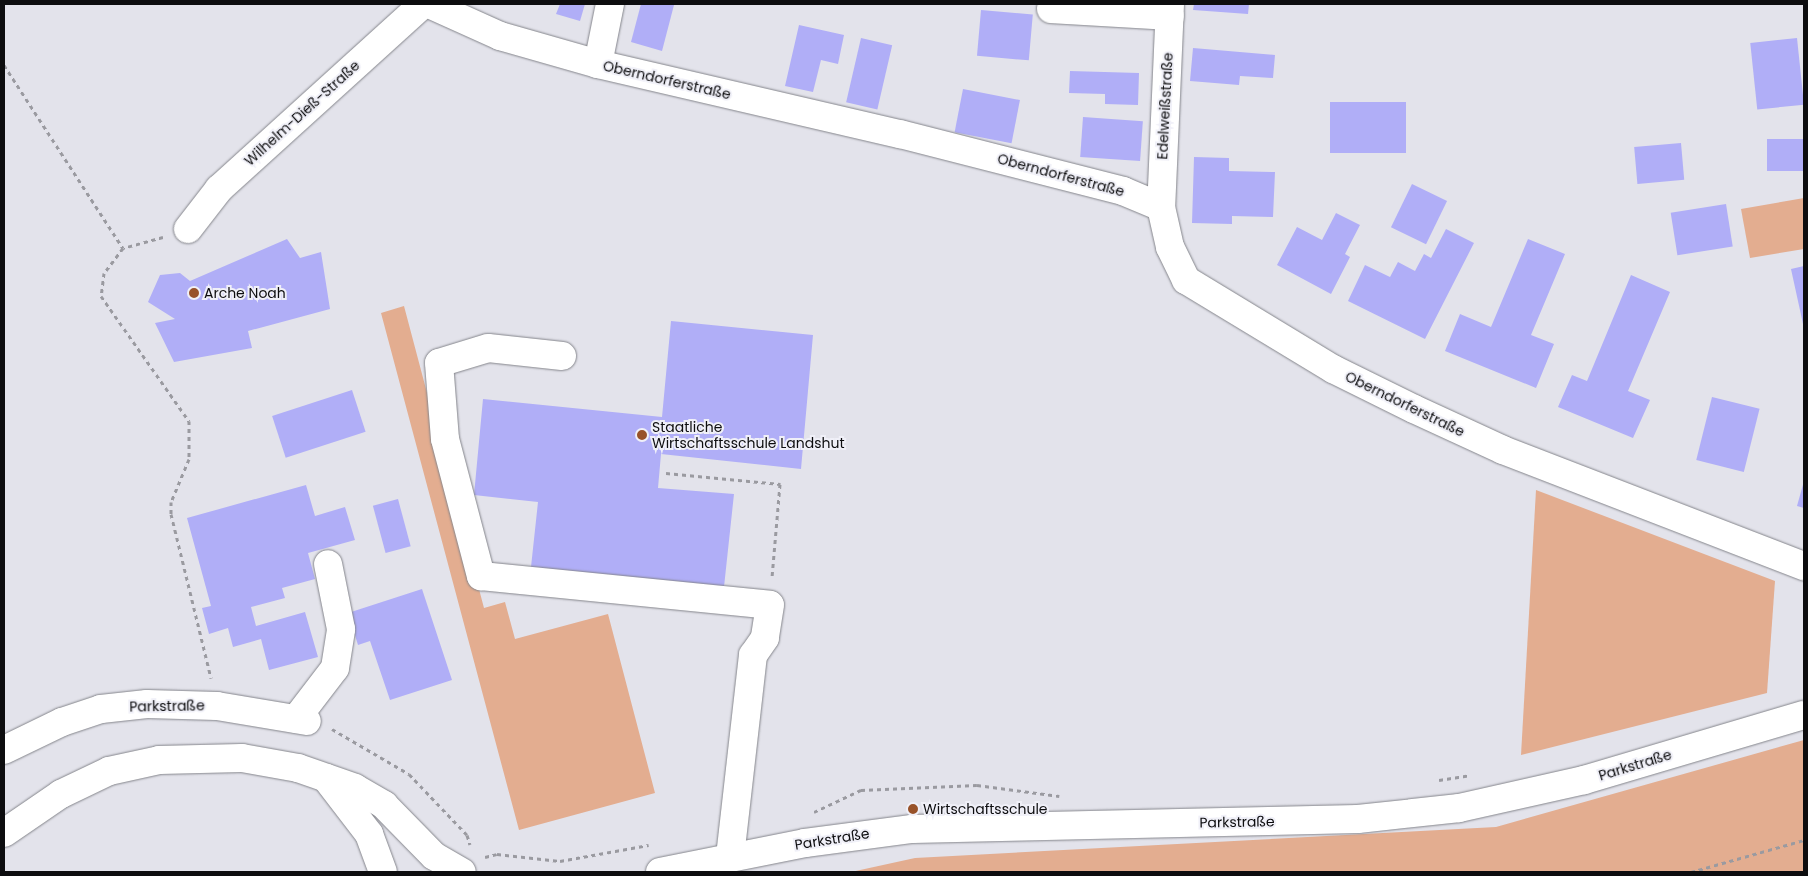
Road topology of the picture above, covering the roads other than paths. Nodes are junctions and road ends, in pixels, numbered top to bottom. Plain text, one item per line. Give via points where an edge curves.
1 (423, 4) edge
2 (429, 4) edge
3 (610, 4) edge
4 (1051, 9) dead end
5 (1170, 10) edge
6 (598, 64) junction
7 (1160, 207) junction
8 (188, 229) road end
9 (562, 356) dead end
10 (328, 564) dead end
11 (1804, 566) edge
12 (1804, 715) edge
13 (4, 750) edge
14 (326, 778) junction
15 (4, 832) edge
16 (418, 842) junction
17 (730, 858) junction
18 (382, 872) edge
19 (427, 872) edge
20 (462, 872) edge
21 (660, 872) edge

1 - 8 street, Wilhelm-Dieß-Straße via 219,189
2 - 6 street, Oberndorferstraße via 500,36
3 - 6 street
4 - 5 street
5 - 7 street, Edelweißstraße
6 - 7 street, Oberndorferstraße via 900,134 1123,191
7 - 11 street, Oberndorferstraße via 1170,247 1186,280 1333,369 1503,450
9 - 17 street via 488,348 439,363 445,439 481,576 770,605 765,638 753,655
10 - 13 street, Parkstraße via 341,628 335,668 302,720 218,706 147,704 101,709 62,722
12 - 17 street, Parkstraße via 1584,780 1459,808 1358,819 912,829 842,837
14 - 15 street via 298,768 242,758 159,760 110,771 61,794
14 - 16 street via 355,788 384,805
14 - 18 street via 369,834
16 - 19 street
16 - 20 street
17 - 21 street, Parkstraße

